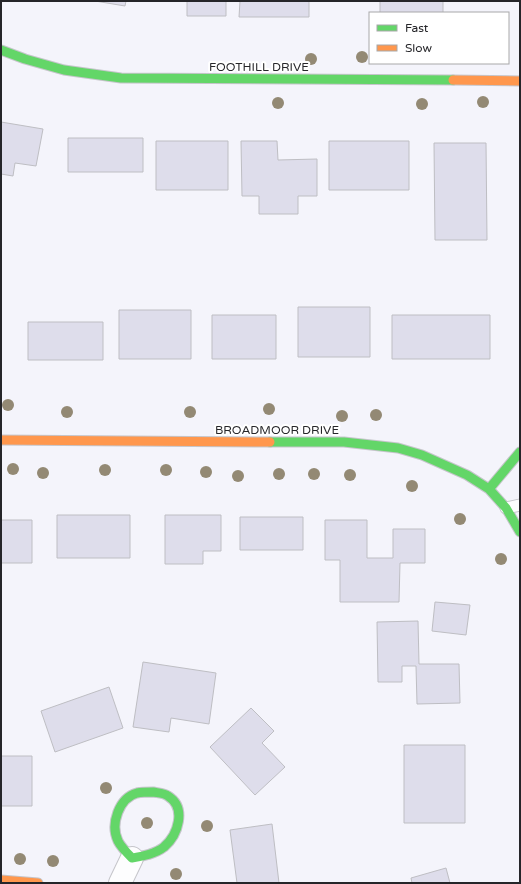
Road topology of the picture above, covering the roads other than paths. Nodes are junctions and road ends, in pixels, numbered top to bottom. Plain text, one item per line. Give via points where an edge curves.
1 (1, 50) edge
2 (520, 81) edge
3 (1, 440) edge
4 (520, 452) edge
5 (489, 489) junction
6 (520, 505) edge
7 (506, 508) junction
8 (520, 532) edge
9 (132, 858) junction
10 (1, 880) edge
11 (38, 883) edge
12 (120, 883) edge

1 - 2 street, FOOTHILL DRIVE via 25,60 64,70 121,78
3 - 5 street, BROADMOOR DRIVE via 344,442 398,448 422,454 467,475
4 - 5 street
5 - 7 street, BROADMOOR DRIVE
6 - 7 lane
7 - 8 street, BROADMOOR DRIVE
9 - 9 street via 117,838 117,813 124,801 136,793 153,792 168,796 179,814 174,837 165,847 149,856
9 - 12 street
10 - 11 street

